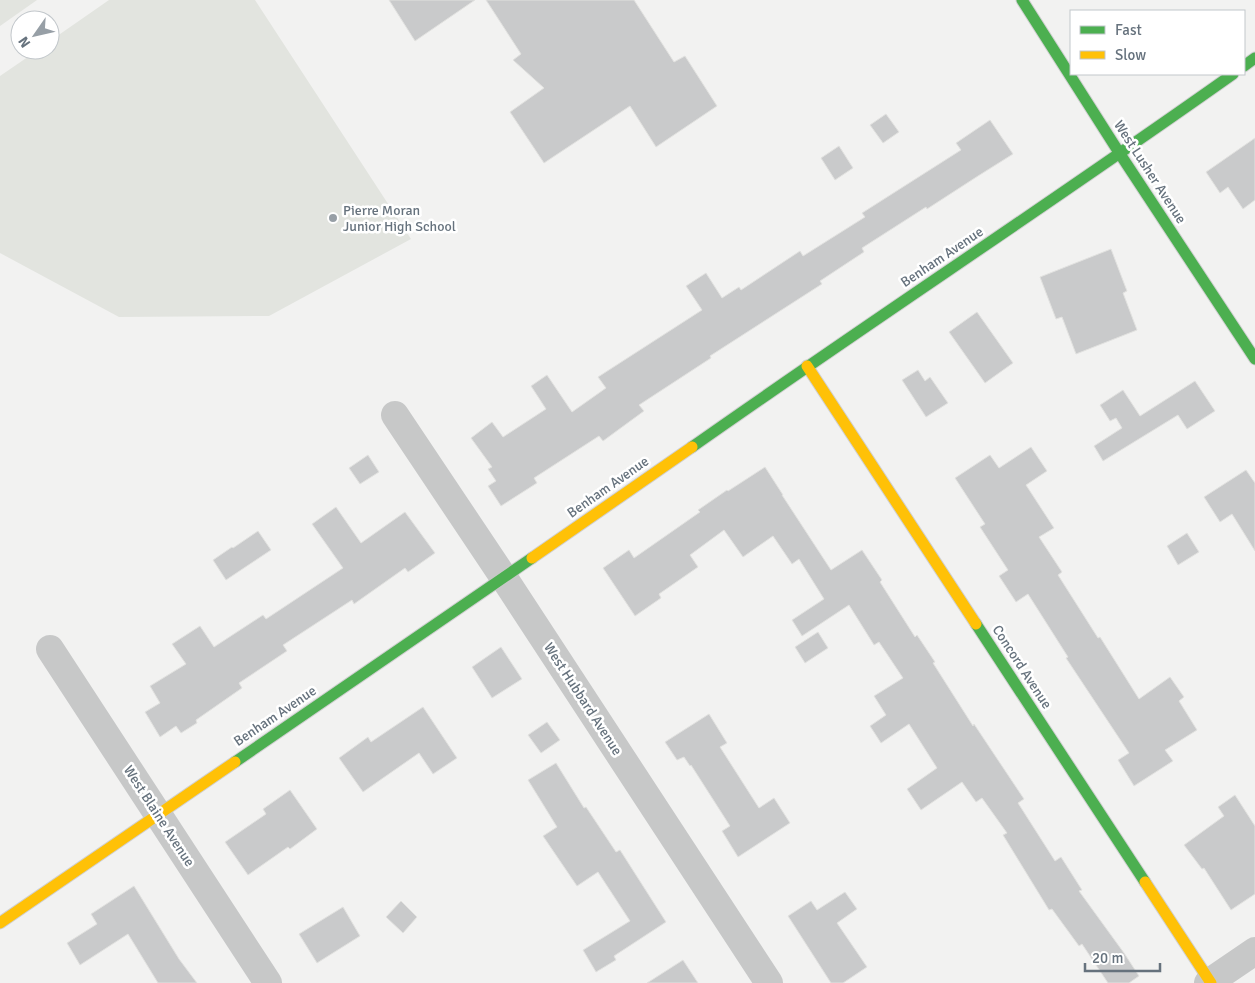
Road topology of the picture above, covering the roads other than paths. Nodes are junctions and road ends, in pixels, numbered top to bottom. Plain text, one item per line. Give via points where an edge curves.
1 (1022, 0) edge
2 (1232, 75) edge
3 (1120, 154) junction
4 (1255, 359) edge
5 (807, 366) junction
6 (395, 415) dead end
7 (504, 578) junction
8 (50, 649) dead end
9 (157, 815) junction
10 (0, 923) edge
11 (1255, 950) edge
12 (268, 983) edge
13 (769, 983) edge
14 (1210, 983) edge

1 - 3 main road, West Lusher Avenue
2 - 3 main road, Benham Avenue
3 - 4 main road, West Lusher Avenue
3 - 5 main road, Benham Avenue
5 - 7 main road, Benham Avenue
5 - 14 main road, Concord Avenue
6 - 7 street, West Hubbard Avenue
7 - 9 main road, Benham Avenue
7 - 13 street, West Hubbard Avenue
8 - 9 street, West Blaine Avenue
9 - 10 main road, Benham Avenue
9 - 12 street, West Blaine Avenue
11 - 14 street

